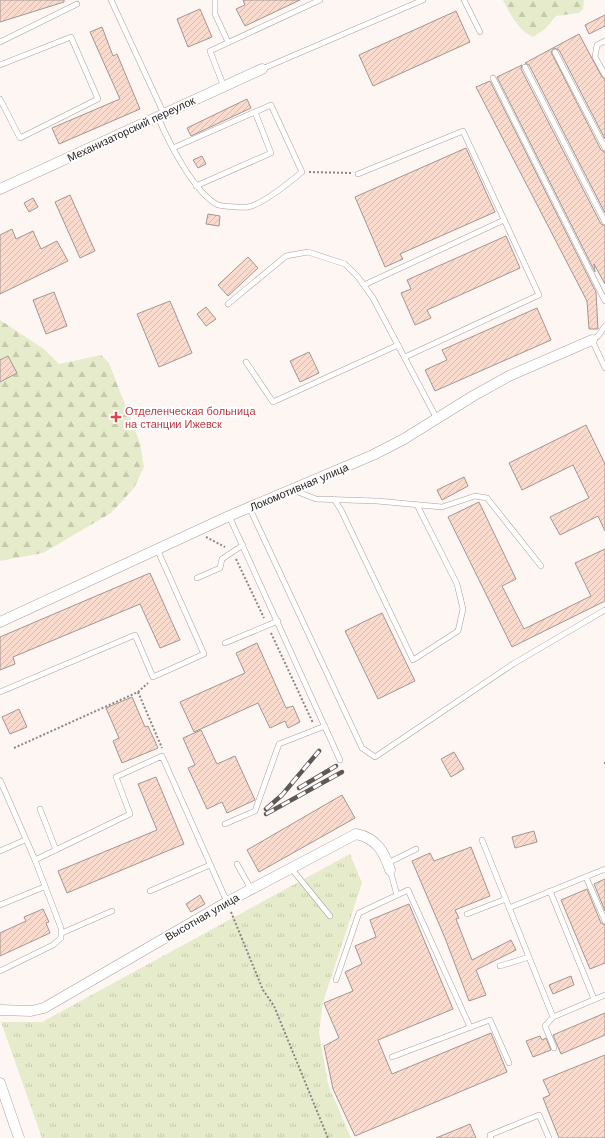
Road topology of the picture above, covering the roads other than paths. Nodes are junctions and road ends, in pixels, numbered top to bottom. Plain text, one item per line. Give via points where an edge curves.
1 (111, 0) edge
2 (215, 0) edge
3 (320, 0) edge
4 (423, 0) edge
5 (464, 0) edge
6 (77, 4) dead end
7 (480, 32) dead end
8 (605, 41) edge
9 (0, 42) edge
10 (228, 42) junction
11 (555, 52) dead end
12 (0, 64) edge
13 (525, 67) dead end
14 (262, 69) joint
15 (605, 75) edge
16 (493, 78) dead end
17 (224, 87) junction
18 (0, 99) edge
19 (255, 112) junction
20 (161, 116) junction
21 (173, 148) junction
22 (605, 148) edge
23 (358, 174) road end
24 (196, 186) junction
25 (0, 190) edge
26 (504, 220) junction
27 (605, 222) edge
28 (364, 285) junction
29 (605, 302) edge
30 (228, 304) dead end
31 (605, 326) edge
32 (592, 340) junction
33 (398, 345) junction
34 (405, 357) junction
35 (246, 362) dead end
36 (605, 368) edge
37 (437, 420) junction
38 (292, 489) junction
39 (334, 499) junction
40 (417, 505) junction
41 (249, 507) junction
42 (229, 516) junction
43 (243, 545) junction
44 (157, 548) junction
45 (541, 566) dead end
46 (197, 578) dead end
47 (605, 610) edge
48 (278, 621) junction
49 (0, 622) edge
50 (226, 643) dead end
51 (0, 692) edge
52 (325, 726) junction
53 (340, 760) dead end
54 (0, 782) edge
55 (40, 810) dead end
56 (225, 824) dead end
57 (25, 840) junction
58 (482, 840) dead end
59 (416, 849) dead end
60 (56, 850) junction
61 (0, 851) edge
62 (35, 860) junction
63 (237, 864) dead end
64 (210, 865) junction
65 (389, 866) junction
66 (291, 868) junction
67 (605, 869) edge
68 (586, 876) junction
69 (44, 887) junction
70 (251, 889) junction
71 (150, 891) dead end
72 (550, 891) junction
73 (397, 895) junction
74 (506, 899) junction
75 (227, 902) junction
76 (0, 904) edge
77 (509, 908) junction
78 (112, 911) dead end
79 (467, 914) dead end
80 (330, 916) dead end
81 (605, 921) edge
82 (62, 933) junction
83 (529, 957) junction
84 (500, 966) dead end
85 (0, 971) edge
86 (336, 980) dead end
87 (605, 995) edge
88 (594, 999) junction
89 (0, 1010) edge
90 (553, 1017) junction
91 (470, 1027) junction
92 (554, 1048) dead end
93 (392, 1057) dead end
94 (509, 1063) dead end
95 (0, 1083) edge
96 (19, 1138) edge
97 (491, 1138) edge
98 (549, 1138) edge

1 - 20 lane
2 - 10 lane via 215,14
3 - 10 lane
4 - 14 lane
5 - 7 lane
6 - 9 lane
8 - 15 lane via 597,45 595,56
10 - 17 lane via 210,51
11 - 22 lane
12 - 18 lane via 71,38 98,99 20,138
13 - 27 lane
14 - 17 street, Механизаторский переулок
16 - 29 lane
17 - 20 street, Механизаторский переулок
19 - 21 lane
19 - 24 lane via 271,153
19 - 24 lane via 271,105 302,172 281,190 249,207 218,205
20 - 21 lane
20 - 25 street, Механизаторский переулок
21 - 24 lane
23 - 26 lane via 463,131
26 - 28 lane
26 - 34 lane via 539,295
28 - 30 lane via 345,264 308,252 286,256
28 - 33 lane
31 - 32 lane
32 - 36 lane
32 - 37 street, Локомотивная улица via 509,376
33 - 34 lane
33 - 35 lane via 273,402
34 - 37 lane
37 - 38 street, Локомотивная улица via 373,455
38 - 39 lane via 316,499
38 - 41 street, Локомотивная улица
39 - 40 lane
39 - 40 lane via 413,660 458,631 463,609 457,584
40 - 45 lane via 442,507 475,496 487,498
41 - 42 street, Локомотивная улица
41 - 47 lane via 362,748 375,757 513,664
42 - 43 lane
42 - 44 street, Локомотивная улица
43 - 46 lane via 222,560 220,568
43 - 48 lane
44 - 49 street, Локомотивная улица
44 - 51 lane via 204,654 153,677 135,635
48 - 50 lane
48 - 52 lane
52 - 53 lane
52 - 56 lane via 279,744 255,812
54 - 57 lane
55 - 60 lane
57 - 61 lane
57 - 62 lane
58 - 74 lane
59 - 65 lane
60 - 62 lane
60 - 64 lane via 130,814 116,777 162,756
62 - 69 lane
63 - 70 lane
64 - 71 lane
64 - 75 lane
65 - 66 street, Высотная улица via 381,848 368,837 356,834
65 - 73 lane
66 - 70 street, Высотная улица
66 - 80 lane
67 - 68 lane
68 - 72 lane
68 - 81 lane
69 - 76 lane
69 - 82 lane
70 - 75 street, Высотная улица
72 - 77 lane
72 - 88 lane
73 - 86 lane via 359,913
73 - 91 lane via 408,890
74 - 77 lane
74 - 79 lane
75 - 89 street, Высотная улица via 44,1008 31,1011
77 - 83 lane
78 - 82 lane
82 - 85 lane via 61,938 53,945
83 - 84 lane
83 - 90 lane
87 - 88 lane
88 - 90 lane
90 - 92 lane via 545,1026
91 - 93 lane
91 - 94 lane via 490,1020
95 - 96 street
97 - 98 lane via 490,1135 540,1115

